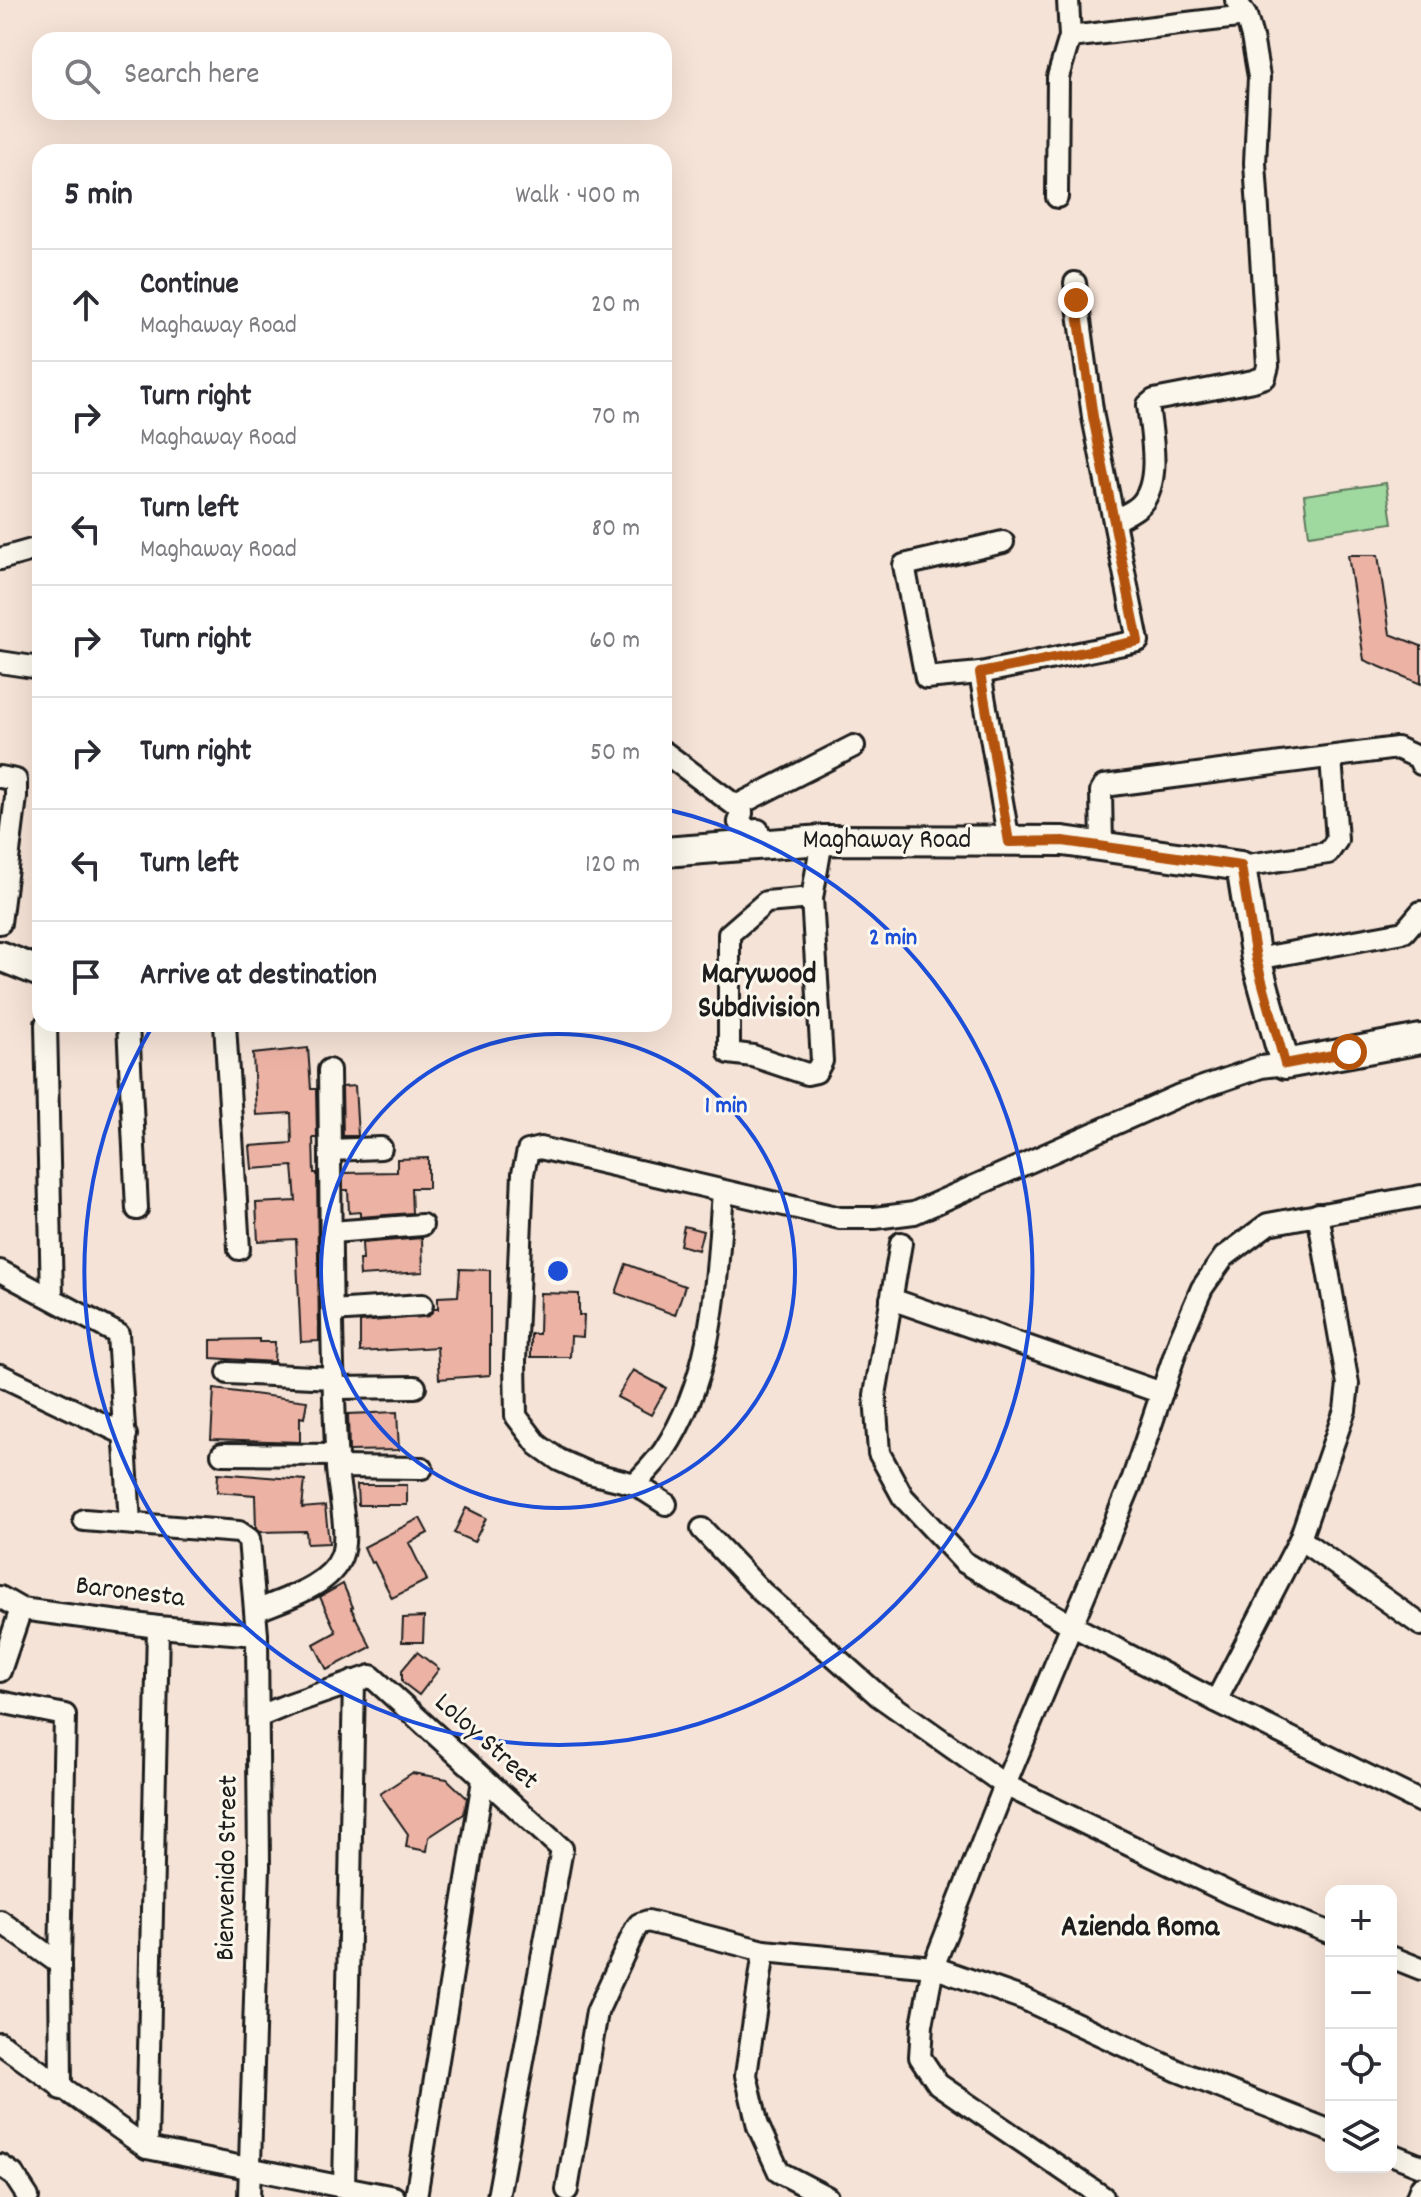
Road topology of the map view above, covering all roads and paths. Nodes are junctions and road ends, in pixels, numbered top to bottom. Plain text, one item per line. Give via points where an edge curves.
1 (1068, 0) edge
2 (1241, 8) edge
3 (1070, 37) junction
4 (1057, 197) dead end
5 (1075, 283) dead end
6 (1114, 521) junction
7 (1003, 542) dead end
8 (32, 550) edge
9 (0, 559) edge
10 (0, 662) edge
11 (32, 667) edge
12 (980, 673) junction
13 (854, 746) dead end
14 (1331, 757) junction
15 (672, 759) edge
16 (1421, 764) edge
17 (0, 777) edge
18 (739, 810) junction
19 (764, 837) junction
20 (822, 840) junction
21 (1009, 842) junction
22 (1102, 847) junction
23 (672, 851) edge
24 (1241, 866) junction
25 (812, 898) junction
26 (1421, 912) edge
27 (0, 923) edge
28 (0, 956) edge
29 (1256, 959) junction
30 (32, 969) edge
31 (46, 1032) edge
32 (128, 1032) edge
33 (225, 1032) edge
34 (1421, 1039) edge
35 (1285, 1064) junction
36 (329, 1070) dead end
37 (381, 1148) dead end
38 (330, 1150) junction
39 (723, 1192) junction
40 (1421, 1196) edge
41 (137, 1209) dead end
42 (1318, 1214) junction
43 (422, 1225) dead end
44 (332, 1232) junction
45 (901, 1243) dead end
46 (239, 1249) dead end
47 (0, 1271) edge
48 (52, 1298) junction
49 (891, 1299) junction
50 (422, 1305) dead end
51 (332, 1311) junction
52 (228, 1373) dead end
53 (0, 1375) edge
54 (334, 1383) junction
55 (415, 1387) dead end
56 (1162, 1393) junction
57 (126, 1435) junction
58 (222, 1454) dead end
59 (337, 1461) junction
60 (422, 1468) dead end
61 (635, 1484) junction
62 (666, 1504) dead end
63 (84, 1520) dead end
64 (130, 1523) junction
65 (702, 1529) dead end
66 (1300, 1539) junction
67 (0, 1597) edge
68 (21, 1609) junction
69 (256, 1611) junction
70 (1421, 1625) edge
71 (1073, 1626) junction
72 (158, 1627) junction
73 (257, 1635) junction
74 (0, 1671) edge
75 (363, 1678) junction
76 (1216, 1701) junction
77 (0, 1702) edge
78 (258, 1717) junction
79 (483, 1780) junction
80 (1005, 1785) junction
81 (1421, 1802) edge
82 (0, 1921) edge
83 (1325, 1931) edge
84 (764, 1951) junction
85 (1397, 1959) edge
86 (60, 1964) junction
87 (933, 1967) junction
88 (1421, 1969) edge
89 (0, 2043) edge
90 (61, 2089) junction
91 (1325, 2129) edge
92 (147, 2148) junction
93 (1397, 2156) edge
94 (0, 2165) edge
95 (1421, 2166) edge
96 (250, 2170) junction
97 (1421, 2187) edge
98 (344, 2188) junction
99 (567, 2190) dead end
100 (28, 2197) edge
101 (249, 2197) edge
102 (394, 2197) edge
103 (416, 2197) edge
104 (498, 2197) edge
105 (827, 2197) edge
106 (1103, 2197) edge
107 (1417, 2197) edge

1 - 3 street
2 - 3 street
2 - 6 street via 1259,77 1255,163 1268,366 1265,377 1253,381 1148,405 1154,466 1149,489 1141,505
3 - 4 street via 1058,77
5 - 6 street
6 - 12 street via 1138,641
7 - 12 street via 904,565 926,678
8 - 9 street
10 - 11 street
12 - 21 street
13 - 18 street
14 - 16 street via 1397,748
14 - 22 street via 1104,786
14 - 24 street via 1337,840 1328,853
15 - 18 street
17 - 27 street via 16,780 16,797
18 - 19 street via 739,822
19 - 20 street, Maghaway Road
19 - 23 street, Maghaway Road
20 - 21 street, Maghaway Road
20 - 25 street
21 - 22 street, Maghaway Road
22 - 24 street, Maghaway Road
24 - 29 street
25 - 25 street via 822,1061 816,1072 807,1074 729,1053 729,934 766,902
26 - 29 street via 1404,932
28 - 30 street
29 - 35 street
31 - 48 street
32 - 41 street
33 - 46 street
34 - 35 street
35 - 39 street via 1180,1095 914,1213 840,1218
36 - 38 street
37 - 38 street
38 - 44 street
39 - 61 street via 712,1320 700,1373 663,1453
39 - 61 street via 540,1148 528,1151 525,1158 516,1416 538,1445 559,1460
40 - 42 street
42 - 56 street via 1268,1224 1224,1257 1202,1288
42 - 66 street via 1348,1384 1345,1410
43 - 44 street
44 - 51 street
45 - 49 street
47 - 48 street
48 - 57 street via 118,1334
49 - 56 street
49 - 71 street via 875,1395 879,1453 903,1497 964,1562
50 - 51 street
51 - 54 street
52 - 54 street
53 - 57 street
54 - 55 street
54 - 59 street
56 - 71 street
57 - 64 street
58 - 59 street
59 - 60 street
59 - 69 street via 342,1556 331,1574
61 - 62 street
63 - 64 street
64 - 69 street, Bienvenido Street via 239,1532 249,1539
65 - 80 street via 762,1592 879,1696
66 - 70 street
66 - 76 street
67 - 68 street, Baronesta
68 - 72 street, Baronesta
68 - 74 street
69 - 73 street, Bienvenido Street
71 - 76 street
71 - 80 street
72 - 73 street, Baronesta
72 - 92 street
73 - 78 street, Bienvenido Street
75 - 78 street
75 - 79 street, Loloy Street
75 - 98 street
76 - 81 street
77 - 86 street via 65,1715
78 - 96 street, Bienvenido Street
79 - 103 street
79 - 104 street, Loloy Street via 562,1849
80 - 83 street via 1231,1894
80 - 87 street
82 - 86 street
84 - 87 street
84 - 99 street via 669,1925 639,1924 597,2012
84 - 105 street via 746,2075 758,2126 779,2172
85 - 88 street
86 - 90 street
87 - 91 street via 1024,1999 1178,2071
87 - 106 street via 920,2057 938,2084
89 - 90 street
90 - 92 street
92 - 96 street
93 - 95 street
94 - 100 street
96 - 98 street
96 - 101 street, Bienvenido Street
97 - 107 street
98 - 102 street

